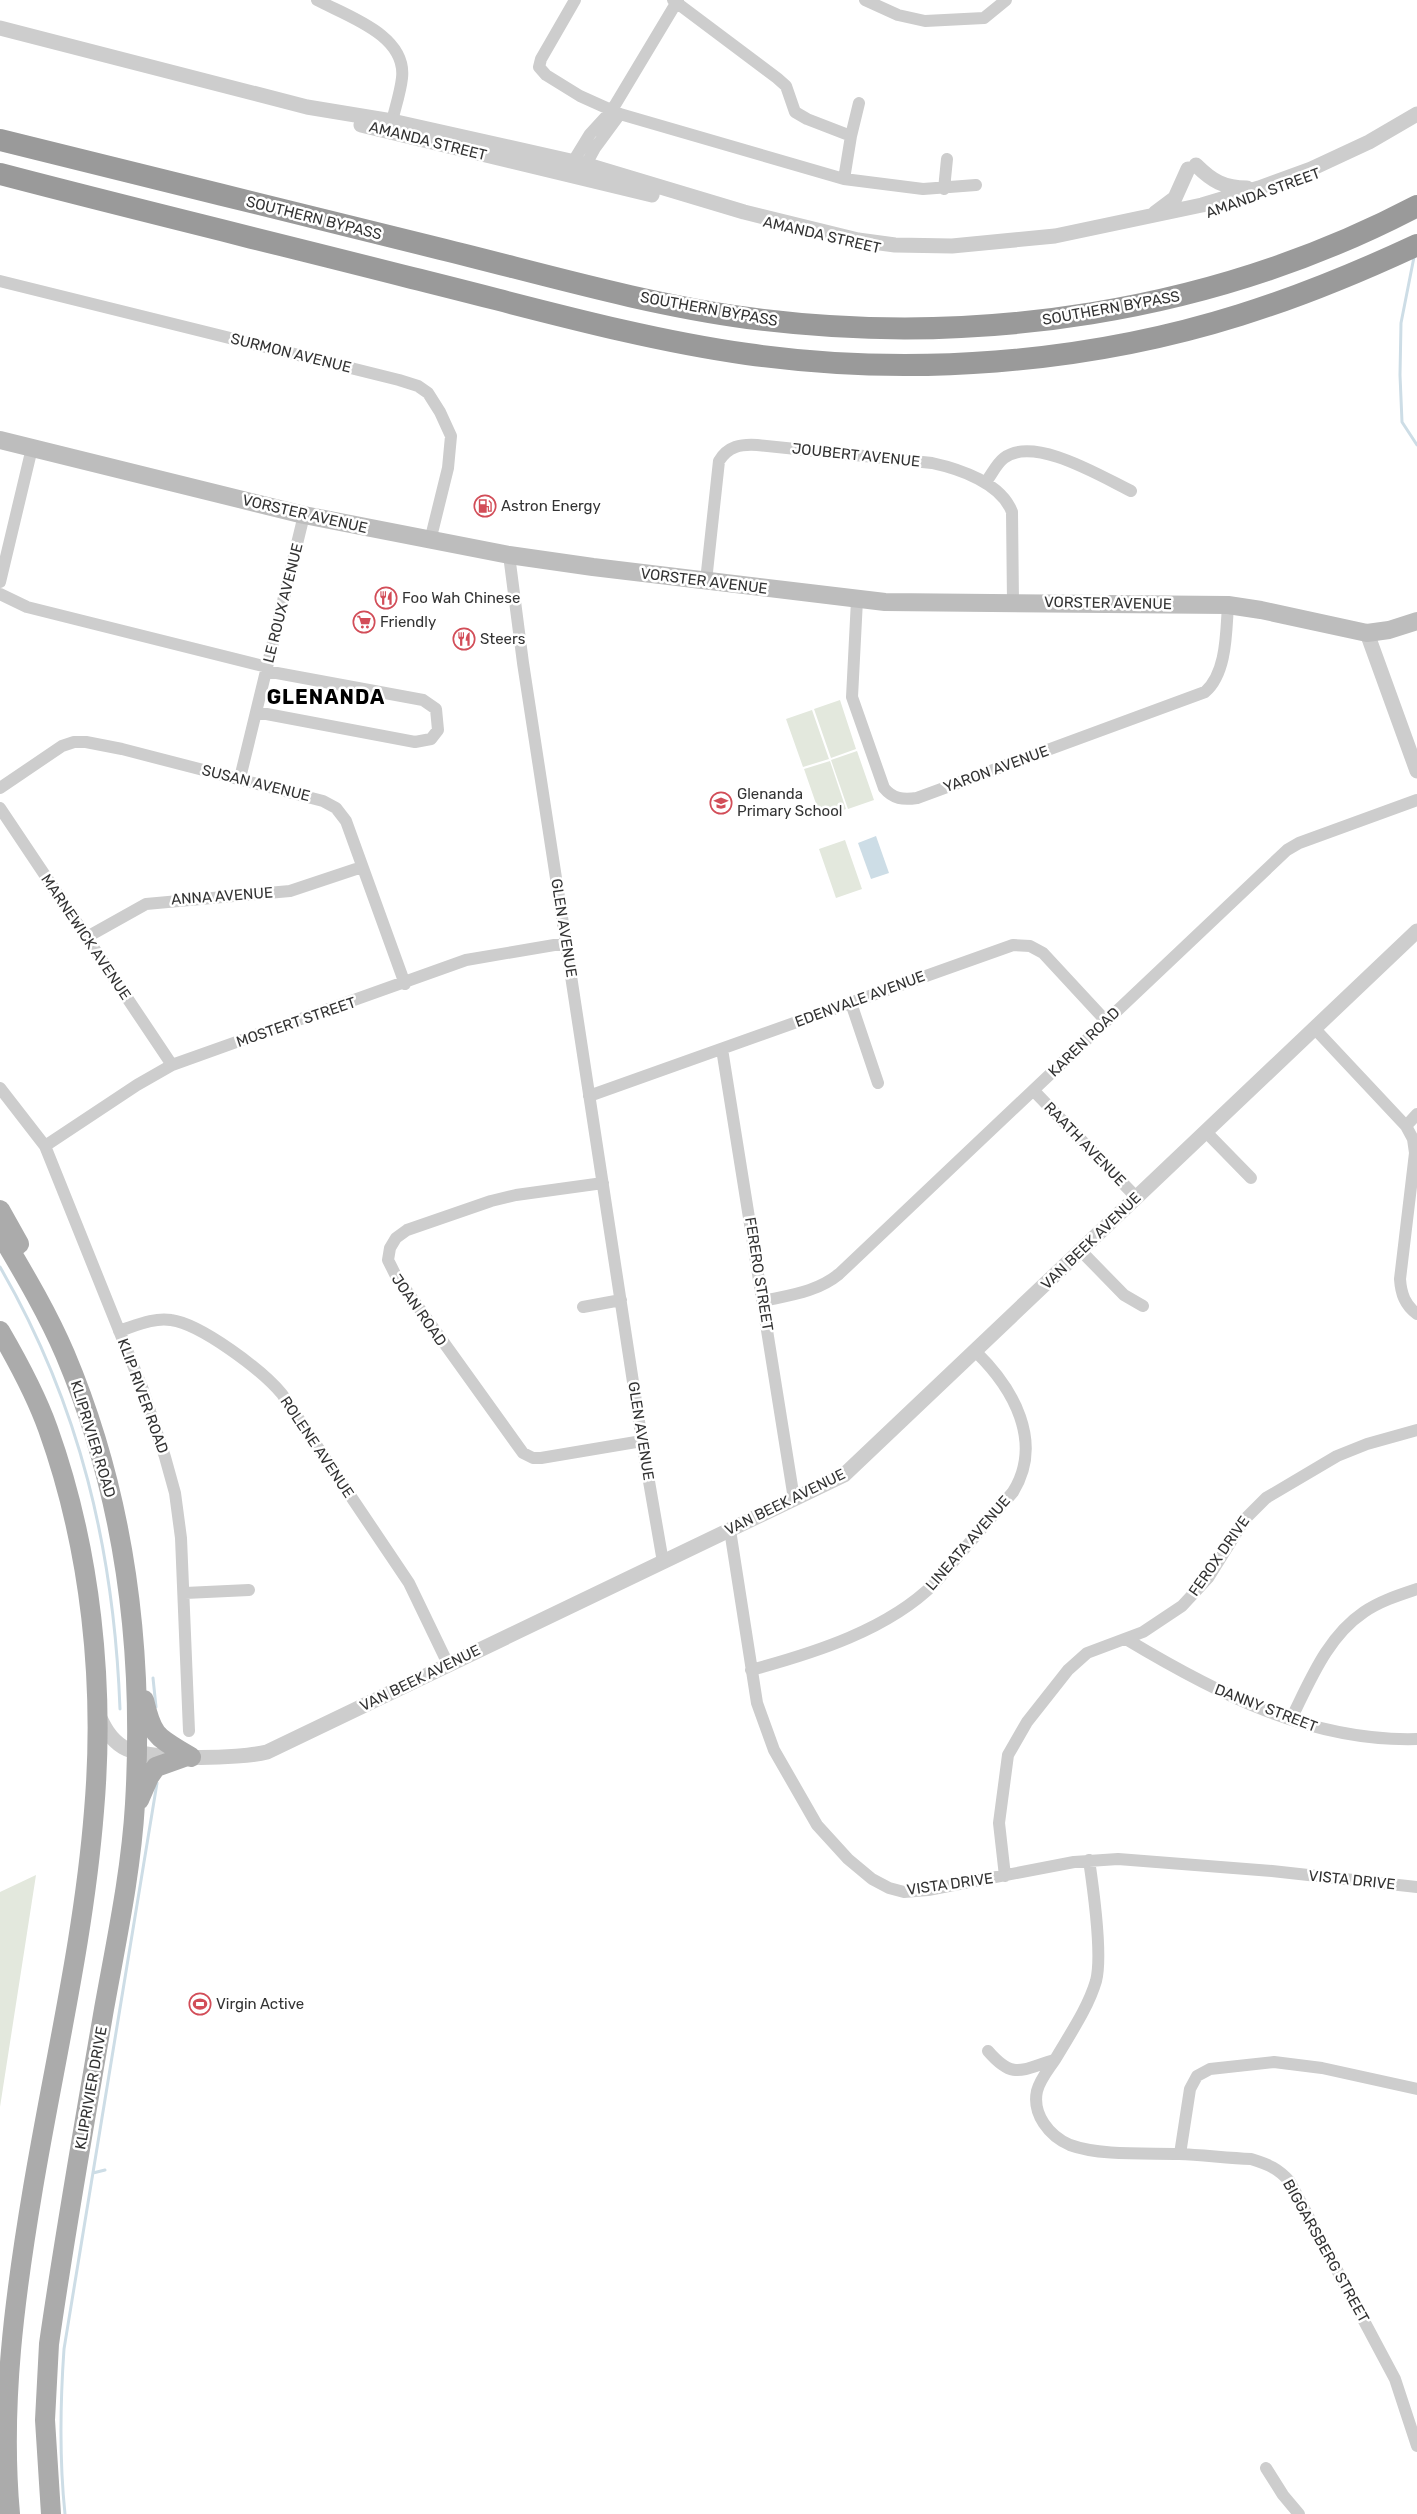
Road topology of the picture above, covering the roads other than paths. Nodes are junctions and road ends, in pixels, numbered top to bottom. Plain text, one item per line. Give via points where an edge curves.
1 (317, 0) edge
2 (575, 0) edge
3 (865, 0) edge
4 (1006, 0) edge
5 (676, 1) edge
6 (0, 28) edge
7 (859, 103) dead end
8 (616, 112) junction
9 (1417, 114) edge
10 (1417, 122) edge
11 (391, 127) junction
12 (851, 136) junction
13 (0, 140) edge
14 (947, 159) dead end
15 (576, 169) junction
16 (0, 174) edge
17 (844, 179) junction
18 (0, 180) edge
19 (976, 185) dead end
20 (1259, 188) junction
21 (56, 189) junction
22 (944, 189) junction
23 (1417, 206) edge
24 (743, 214) junction
25 (1145, 218) junction
26 (1417, 245) edge
27 (0, 281) edge
28 (0, 440) edge
29 (32, 448) junction
30 (985, 483) junction
31 (1131, 491) dead end
32 (304, 516) junction
33 (430, 541) junction
34 (509, 555) junction
35 (706, 581) junction
36 (0, 582) edge
37 (0, 594) edge
38 (857, 600) junction
39 (1013, 602) junction
40 (1228, 605) junction
41 (1417, 621) edge
42 (1367, 634) junction
43 (266, 669) junction
44 (256, 712) junction
45 (1417, 771) edge
46 (240, 778) junction
47 (0, 788) edge
48 (1417, 800) edge
49 (0, 808) edge
50 (362, 867) junction
51 (1417, 931) edge
52 (86, 937) junction
53 (566, 943) junction
54 (405, 984) junction
55 (851, 1003) junction
56 (1106, 1020) junction
57 (1315, 1029) junction
58 (722, 1049) junction
59 (172, 1065) junction
60 (878, 1083) dead end
61 (0, 1088) edge
62 (1034, 1090) junction
63 (589, 1096) junction
64 (1417, 1114) edge
65 (1406, 1126) junction
66 (1206, 1132) junction
67 (45, 1146) junction
68 (1251, 1178) dead end
69 (603, 1183) junction
70 (1137, 1198) junction
71 (0, 1210) edge
72 (0, 1232) edge
73 (1081, 1251) junction
74 (35, 1293) junction
75 (621, 1300) junction
76 (763, 1301) junction
77 (1143, 1306) dead end
78 (583, 1307) dead end
79 (1417, 1314) edge
80 (118, 1330) junction
81 (0, 1331) edge
82 (976, 1352) junction
83 (1417, 1430) edge
84 (642, 1441) junction
85 (794, 1499) junction
86 (730, 1530) junction
87 (663, 1562) junction
88 (1417, 1589) edge
89 (249, 1590) dead end
90 (185, 1593) junction
91 (1126, 1639) junction
92 (135, 1662) junction
93 (448, 1664) junction
94 (752, 1670) junction
95 (98, 1712) junction
96 (1291, 1719) junction
97 (189, 1731) dead end
98 (1417, 1739) edge
99 (137, 1752) junction
100 (188, 1757) junction
101 (135, 1806) junction
102 (1089, 1860) junction
103 (1005, 1876) junction
104 (1417, 1887) edge
105 (988, 2051) dead end
106 (1054, 2060) junction
107 (1417, 2089) edge
108 (1180, 2154) junction
109 (1417, 2446) edge
110 (1266, 2468) dead end
111 (10, 2514) edge
112 (51, 2514) edge
113 (1299, 2514) edge

1 - 11 street via 374,30 396,51 402,79
2 - 8 street via 539,67 580,96
3 - 4 street via 898,15 924,21 984,18
5 - 8 street
5 - 12 street via 783,83 795,112 807,120
6 - 11 street, AMANDA STREET
7 - 12 street
8 - 15 street via 590,134
8 - 17 street
9 - 20 street, AMANDA STREET via 1369,142 1311,169
10 - 24 street, AMANDA STREET via 1338,166 1223,210 1065,239 956,251 895,251 844,243
11 - 15 street, AMANDA STREET
12 - 17 street
13 - 23 highway, SOUTHERN BYPASS via 624,294 746,318 846,327 1009,325 1154,302 1272,268 1341,242
14 - 22 street
15 - 24 street, AMANDA STREET
16 - 21 highway
17 - 22 street
18 - 21 highway
19 - 22 street
20 - 25 street, AMANDA STREET
20 - 25 street via 1224,186 1192,167 1175,198
21 - 26 highway via 647,335 748,354 867,363 995,360 1109,347 1196,328 1291,298
24 - 25 street, AMANDA STREET via 858,240 923,247 1055,236
27 - 33 street, SURMON AVENUE via 399,380 423,389 440,412 452,439
28 - 29 main road, VORSTER AVENUE
29 - 32 main road, VORSTER AVENUE
29 - 36 street
30 - 31 street via 1003,459 1032,451 1050,454
30 - 35 street, JOUBERT AVENUE via 932,463 757,445 735,446 722,456 718,466
30 - 39 street, JOUBERT AVENUE via 1002,494 1012,512
32 - 33 main road, VORSTER AVENUE
32 - 43 street, LE ROUX AVENUE
33 - 34 main road, VORSTER AVENUE
34 - 35 main road, VORSTER AVENUE
34 - 53 street, GLEN AVENUE
35 - 38 main road, VORSTER AVENUE
37 - 43 street via 27,607
38 - 39 main road, VORSTER AVENUE
38 - 40 street, YARON AVENUE via 852,697 884,788 894,797 908,799 1205,692 1215,681 1220,666
39 - 40 main road, VORSTER AVENUE
40 - 42 main road, VORSTER AVENUE
41 - 42 main road, VORSTER AVENUE
42 - 45 street
43 - 44 street, LE ROUX AVENUE
43 - 44 street via 423,700 436,709 438,730 431,739 415,742
44 - 46 street, LE ROUX AVENUE
46 - 47 street, SUSAN AVENUE via 80,742 62,746
46 - 50 street, SUSAN AVENUE via 305,794 330,804 346,821
48 - 56 street, KAREN ROAD via 1287,850
49 - 52 street, MARNEWICK AVENUE
50 - 52 street, ANNA AVENUE via 290,891 146,904
50 - 54 street, SUSAN AVENUE
51 - 57 street, VAN BEEK AVENUE
52 - 59 street, MARNEWICK AVENUE
53 - 54 street, MOSTERT STREET via 475,958
53 - 63 street, GLEN AVENUE
54 - 59 street, MOSTERT STREET
55 - 56 street, EDENVALE AVENUE via 1003,948 1021,945 1043,953
55 - 58 street, EDENVALE AVENUE
55 - 60 street
56 - 62 street, KAREN ROAD
57 - 65 street
57 - 66 street, VAN BEEK AVENUE
58 - 63 street, EDENVALE AVENUE
58 - 76 street, FERERO STREET
59 - 67 street, MOSTERT STREET
61 - 67 street, KLIP RIVER ROAD
62 - 70 street, RAATH AVENUE
62 - 76 street, KAREN ROAD via 830,1282 811,1290
63 - 69 street, GLEN AVENUE
64 - 65 street
65 - 79 street via 1413,1139 1415,1153 1400,1279 1406,1303
66 - 68 street
66 - 70 street, VAN BEEK AVENUE
67 - 80 street, KLIP RIVER ROAD
69 - 75 street, GLEN AVENUE
69 - 84 street, JOAN ROAD via 502,1198 419,1226 396,1238 388,1260 436,1335 523,1453 541,1458
70 - 73 street, VAN BEEK AVENUE
71 - 74 main road via 28,1265
72 - 74 main road, KLIPRIVIER ROAD
73 - 77 street via 1124,1295
73 - 82 street, VAN BEEK AVENUE
74 - 92 main road, KLIPRIVIER ROAD via 66,1356 101,1459 119,1527
75 - 78 street
75 - 84 street, GLEN AVENUE
76 - 85 street, FERERO STREET
80 - 90 street, KLIP RIVER ROAD via 156,1426 175,1494
80 - 93 street, ROLENE AVENUE via 157,1320 184,1323 266,1376 282,1394 409,1584
81 - 95 main road via 47,1426 65,1480 88,1595
82 - 85 street, VAN BEEK AVENUE via 853,1468
82 - 94 street, LINEATA AVENUE via 1007,1386 1021,1421 1026,1459 1022,1477 1013,1492 935,1583 912,1603 832,1645
83 - 91 street, FEROX DRIVE via 1336,1456 1266,1498 1245,1519 1194,1595 1163,1620
84 - 87 street, GLEN AVENUE
85 - 86 street, VAN BEEK AVENUE
86 - 87 street, VAN BEEK AVENUE
86 - 94 street, VISTA DRIVE
87 - 93 street, VAN BEEK AVENUE
88 - 96 street via 1364,1612 1346,1627 1320,1661
89 - 90 street
90 - 97 street, KLIP RIVER ROAD
91 - 96 street, DANNY STREET via 1222,1693
91 - 103 street, FEROX DRIVE via 1093,1650 1078,1659 1042,1702 1011,1747 999,1823
92 - 99 main road, KLIPRIVIER DRIVE
92 - 100 main road via 152,1729 161,1740
93 - 100 street, VAN BEEK AVENUE via 267,1752 236,1758
94 - 103 street, VISTA DRIVE via 760,1717 774,1750 817,1825 862,1872 883,1886 904,1892 959,1886
95 - 99 street, VAN BEEK AVENUE via 115,1742
95 - 111 main road via 95,1805 88,1869 11,2335 7,2386
96 - 98 street, DANNY STREET via 1343,1734
99 - 100 street, VAN BEEK AVENUE
99 - 101 main road, KLIPRIVIER DRIVE
100 - 101 main road via 156,1767
101 - 112 main road, KLIPRIVIER DRIVE via 130,1857 49,2344 45,2420
102 - 103 street, VISTA DRIVE
102 - 104 street, VISTA DRIVE via 1183,1863
102 - 106 street via 1098,1961 1096,1980 1080,2018
105 - 106 street via 1007,2070 1014,2071
106 - 108 street, BIGGARSBERG STREET via 1037,2091 1037,2107 1050,2132 1070,2145 1125,2153
107 - 108 street via 1322,2068 1274,2062 1210,2069 1196,2076 1190,2089
108 - 109 street, BIGGARSBERG STREET via 1252,2159 1282,2173 1290,2182 1395,2379
110 - 113 street via 1283,2496

